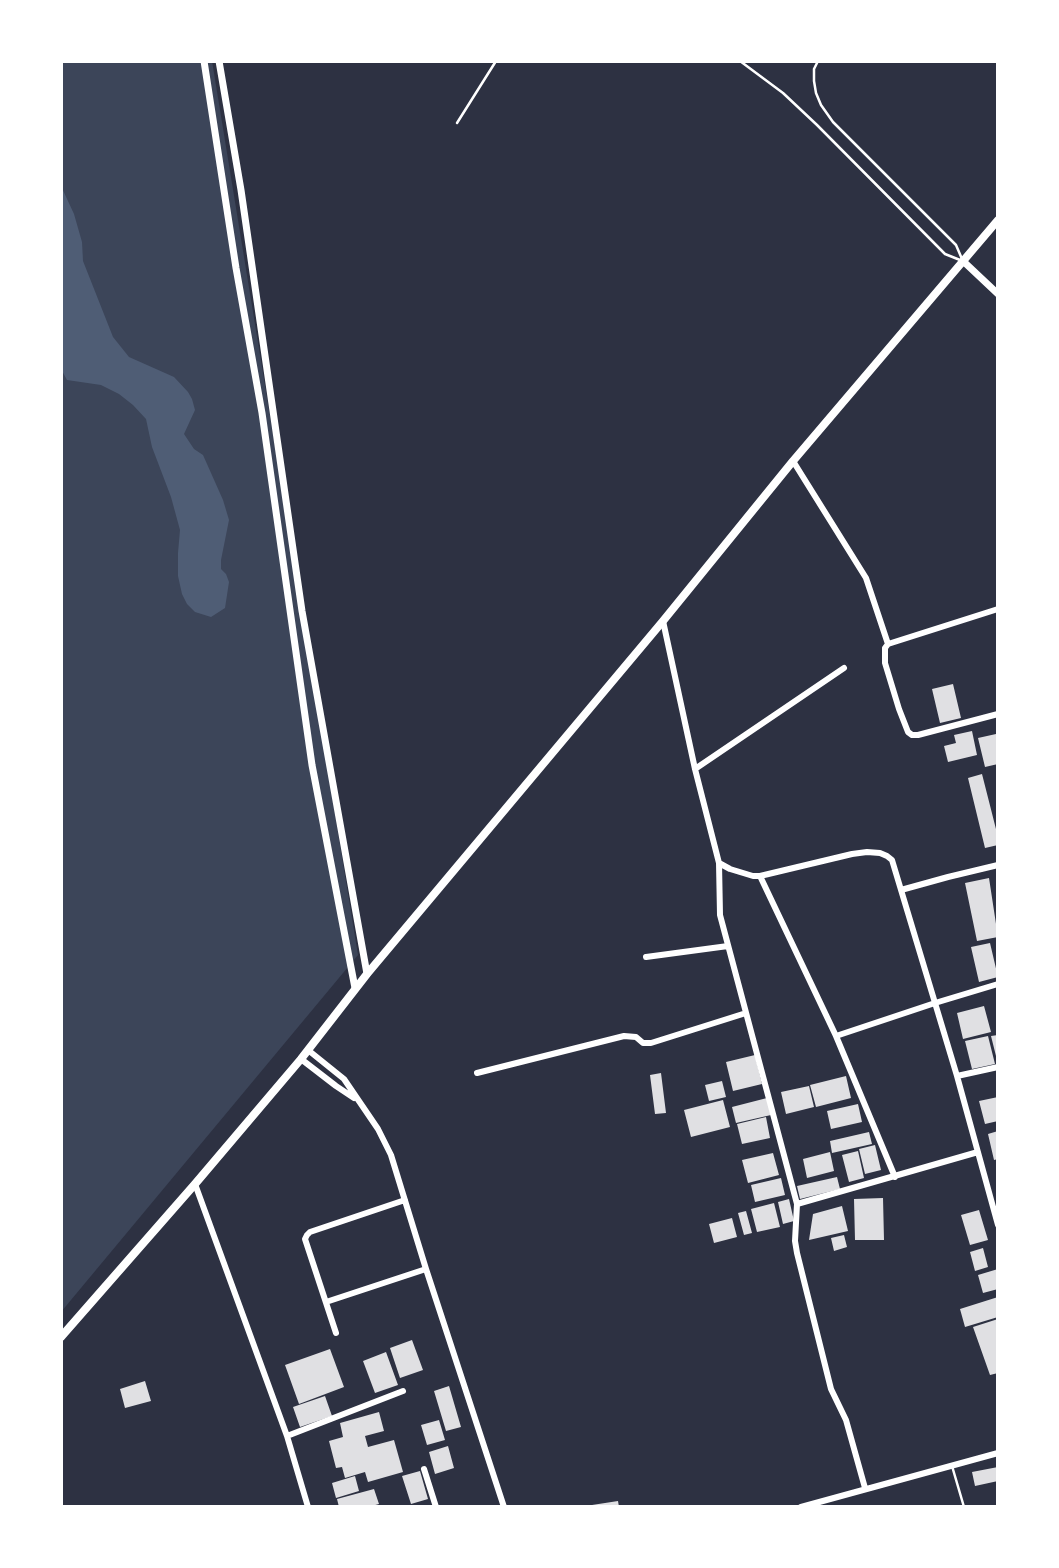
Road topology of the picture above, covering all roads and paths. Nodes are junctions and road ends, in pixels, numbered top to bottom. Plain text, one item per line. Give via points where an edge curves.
1 (204, 61) edge
2 (219, 61) edge
3 (495, 61) edge
4 (740, 61) edge
5 (818, 61) edge
6 (457, 123) dead end
7 (998, 220) edge
8 (963, 261) junction
9 (998, 294) edge
10 (793, 461) junction
11 (998, 609) edge
12 (663, 621) junction
13 (888, 643) junction
14 (844, 668) dead end
15 (998, 714) edge
16 (695, 769) junction
17 (719, 863) junction
18 (998, 865) edge
19 (760, 876) junction
20 (901, 890) junction
21 (728, 946) junction
22 (646, 957) dead end
23 (367, 974) junction
24 (998, 984) edge
25 (355, 988) junction
26 (934, 1003) junction
27 (746, 1013) junction
28 (836, 1036) junction
29 (308, 1050) junction
30 (301, 1059) junction
31 (998, 1067) edge
32 (477, 1073) dead end
33 (957, 1076) junction
34 (356, 1099) junction
35 (978, 1152) junction
36 (895, 1177) junction
37 (195, 1184) junction
38 (994, 1199) edge
39 (405, 1200) junction
40 (797, 1204) junction
41 (998, 1225) edge
42 (426, 1269) junction
43 (326, 1302) junction
44 (336, 1333) dead end
45 (61, 1337) edge
46 (403, 1391) dead end
47 (287, 1436) junction
48 (998, 1453) edge
49 (952, 1465) junction
50 (424, 1469) dead end
51 (865, 1488) junction
52 (308, 1507) edge
53 (436, 1507) edge
54 (504, 1507) edge
55 (801, 1507) edge
56 (964, 1507) edge

1 - 25 street via 262,414 312,765
2 - 23 street via 303,611
3 - 6 lane
4 - 8 lane via 817,125 945,254
5 - 8 lane via 816,93 833,122 956,245
7 - 8 main road
8 - 9 street
8 - 10 main road
10 - 12 main road
10 - 13 street via 866,578
11 - 13 street
12 - 16 street
12 - 23 main road
13 - 15 street via 884,663 912,735
14 - 16 street
16 - 17 street
17 - 19 street via 740,874
17 - 21 street via 720,915
18 - 20 street
19 - 20 street via 852,854 880,853 892,860
19 - 28 street
20 - 26 street
21 - 22 street
21 - 27 street
23 - 25 main road
24 - 26 street
25 - 29 main road
26 - 28 street
26 - 33 street
27 - 32 street via 651,1042 624,1036
27 - 40 street
28 - 36 street
29 - 30 main road
29 - 34 street via 344,1080
30 - 34 street
30 - 37 main road
31 - 33 street
33 - 35 street
34 - 39 street via 391,1155
35 - 36 street
35 - 38 street
36 - 40 street
37 - 45 main road
37 - 47 street
38 - 41 street
39 - 42 street
39 - 43 street via 307,1235
40 - 51 street via 797,1253 831,1389 846,1420
42 - 43 street
42 - 54 street
43 - 44 street
46 - 47 street
47 - 52 street
48 - 49 street
49 - 51 street
49 - 56 lane
50 - 53 street
51 - 55 street

